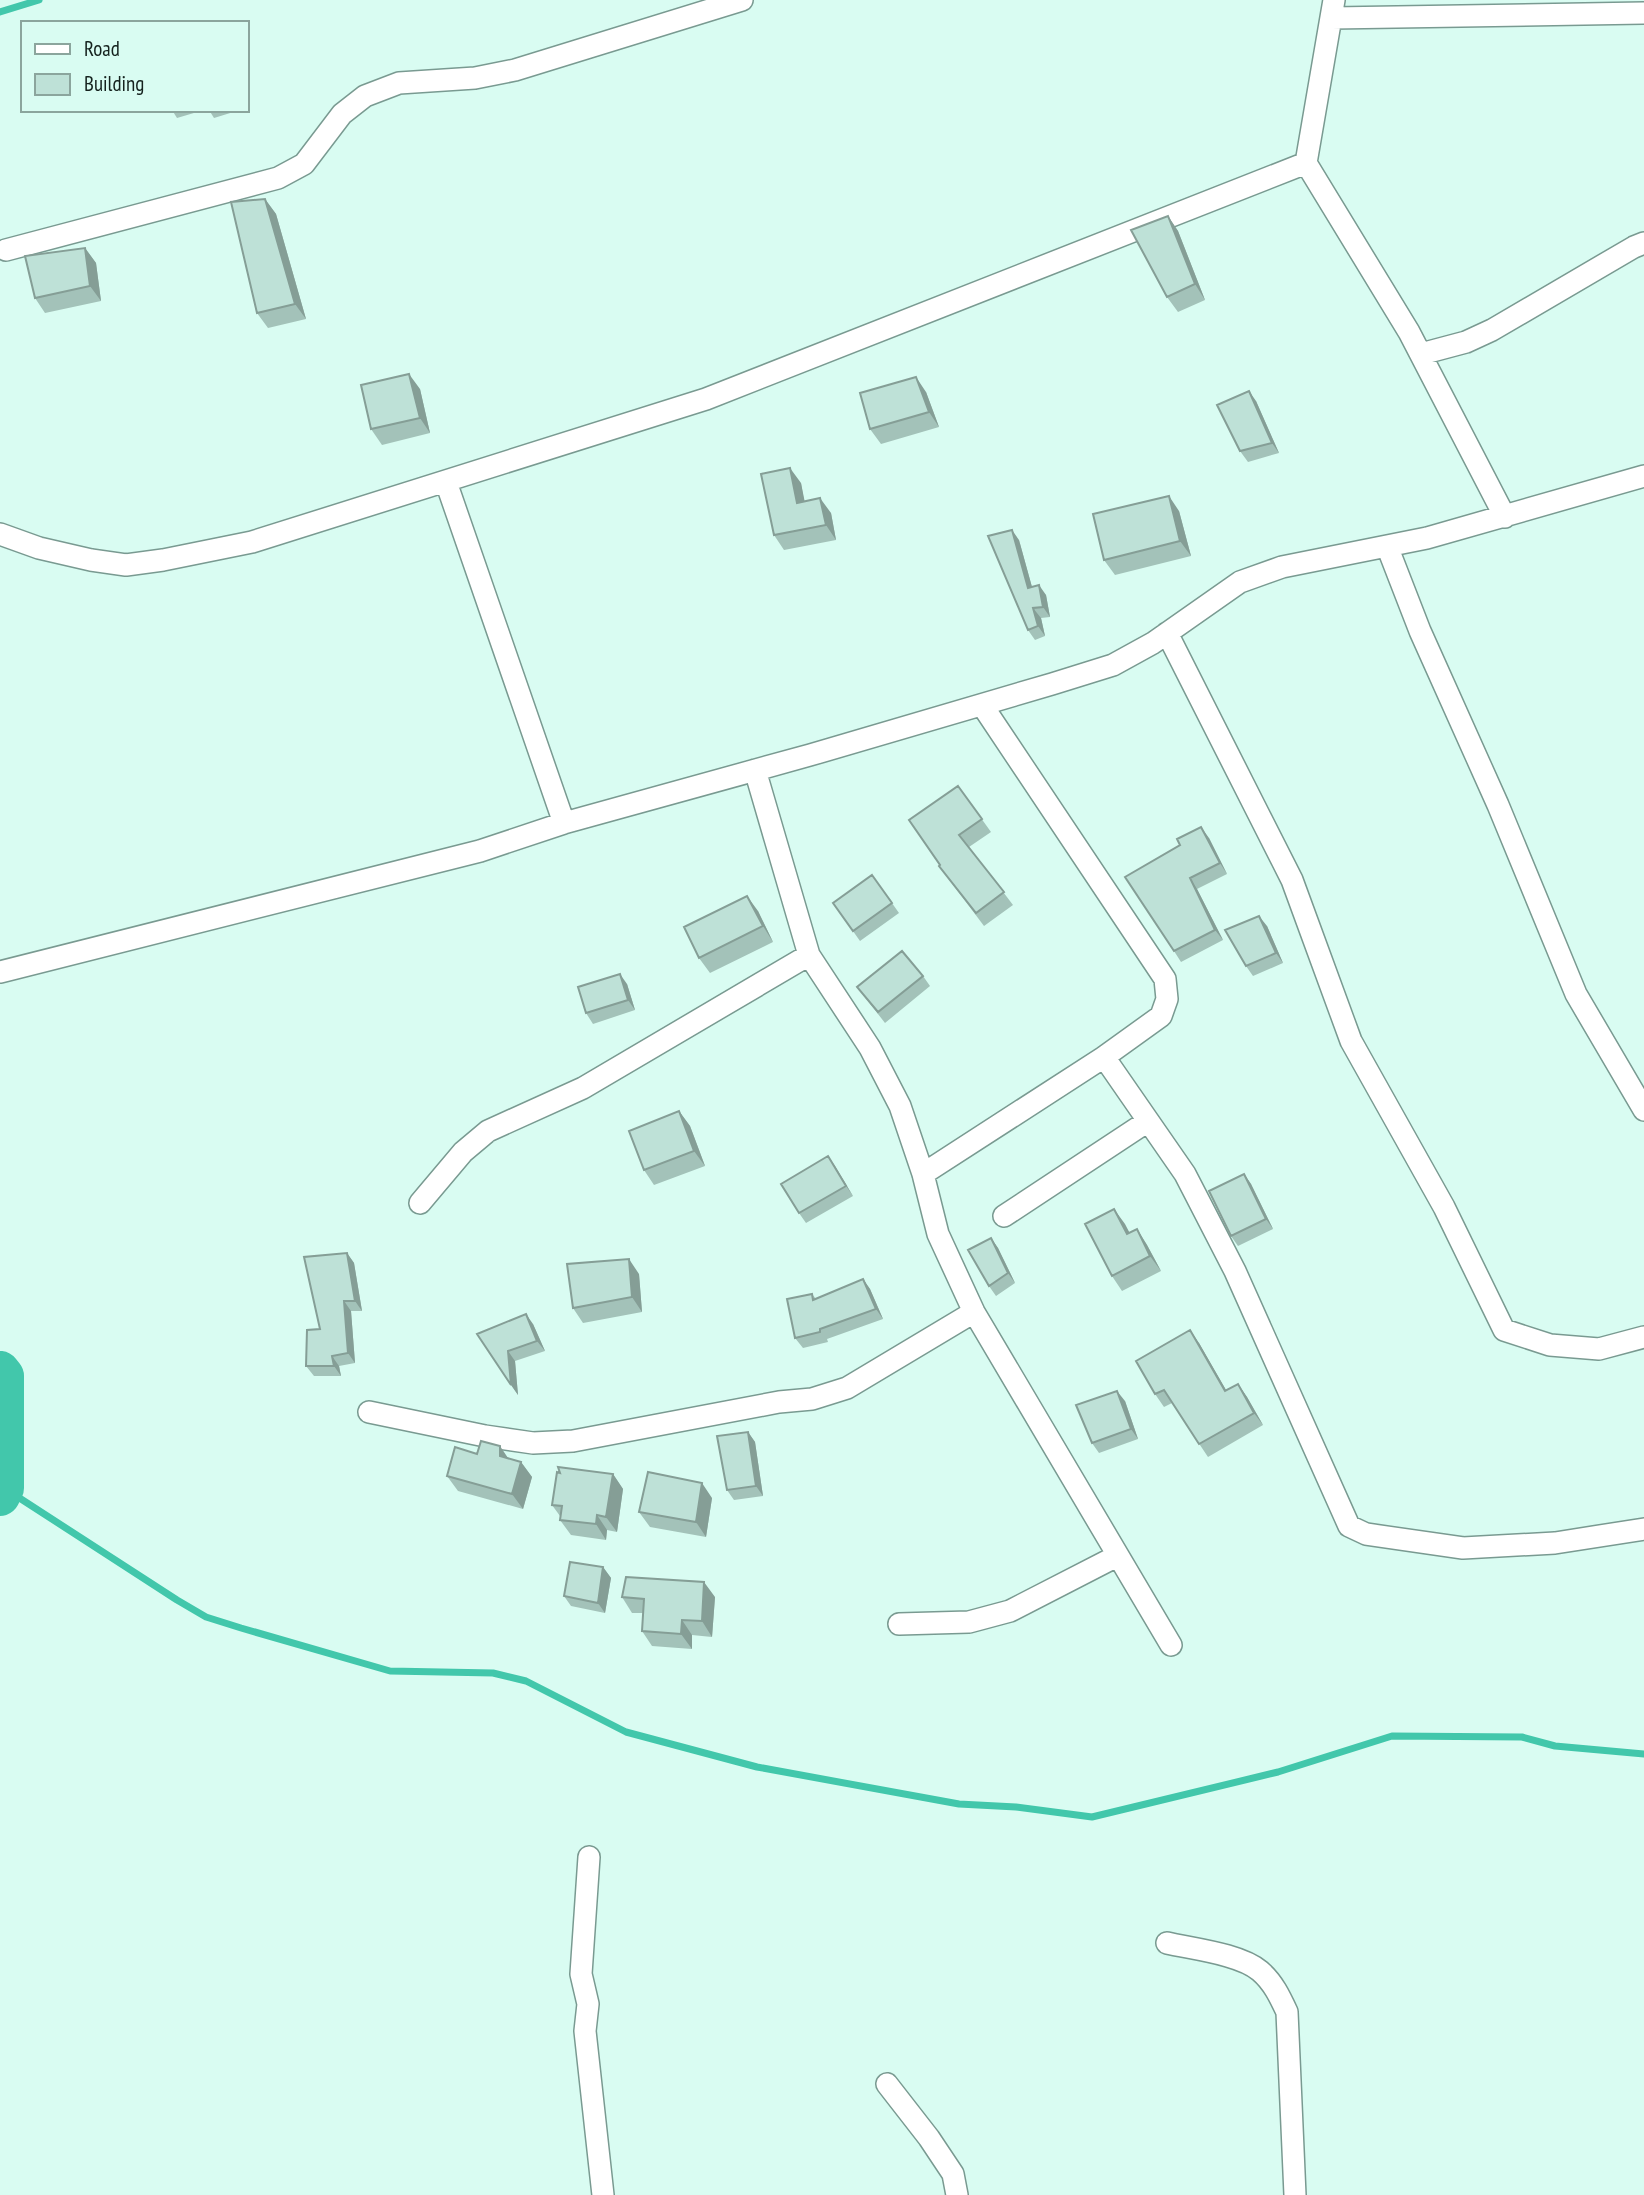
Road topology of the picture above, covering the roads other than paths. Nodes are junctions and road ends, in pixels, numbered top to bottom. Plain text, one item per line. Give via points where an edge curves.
1 (742, 0) edge
2 (1333, 9) edge
3 (1644, 13) edge
4 (1306, 163) junction
5 (1644, 243) edge
6 (6, 250) dead end
7 (1420, 354) junction
8 (1644, 476) edge
9 (446, 482) junction
10 (1505, 517) junction
11 (0, 534) edge
12 (1387, 545) junction
13 (1167, 633) junction
14 (982, 705) junction
15 (755, 770) junction
16 (564, 823) junction
17 (809, 955) junction
18 (0, 972) edge
19 (1104, 1058) junction
20 (1644, 1110) edge
21 (1148, 1121) junction
22 (923, 1174) junction
23 (420, 1203) dead end
24 (1004, 1216) dead end
25 (975, 1312) junction
26 (1644, 1337) edge
27 (369, 1412) dead end
28 (1644, 1529) edge
29 (1118, 1556) junction
30 (899, 1624) dead end
31 (1171, 1645) dead end
32 (589, 1857) dead end
33 (1167, 1943) dead end
34 (887, 2084) dead end
35 (603, 2195) edge
36 (957, 2195) edge
37 (1296, 2195) edge

1 - 6 street via 515,70 399,83 365,96 342,114 304,164 278,178
2 - 3 street
2 - 4 street
4 - 7 street
4 - 9 street via 706,399
5 - 7 street via 1492,330
7 - 10 street
8 - 10 street
9 - 11 street via 253,542 163,561 126,565 91,560
9 - 16 street
10 - 12 street
12 - 13 street via 1282,567 1240,582
12 - 20 street via 1576,994
13 - 14 street via 1113,666
13 - 26 street via 1292,880 1350,1041 1444,1207 1504,1330 1550,1345 1599,1349
14 - 15 street
14 - 19 street via 1165,979 1167,999 1161,1016
15 - 16 street
15 - 17 street
16 - 18 street via 480,851
17 - 22 street via 870,1048 900,1106
17 - 23 street via 583,1088 488,1131 463,1152
19 - 21 street
19 - 22 street
21 - 24 street
21 - 28 street via 1185,1174 1236,1271 1349,1526 1366,1534 1463,1548 1555,1543
22 - 25 street via 938,1234
25 - 27 street via 847,1388 811,1399 573,1441 533,1443
25 - 29 street
29 - 30 street via 1010,1611 969,1622
29 - 31 street
32 - 35 street via 581,1974 588,2004 584,2031
33 - 37 street via 1239,1959 1259,1970 1276,1989 1287,2012
34 - 36 street via 953,2174

